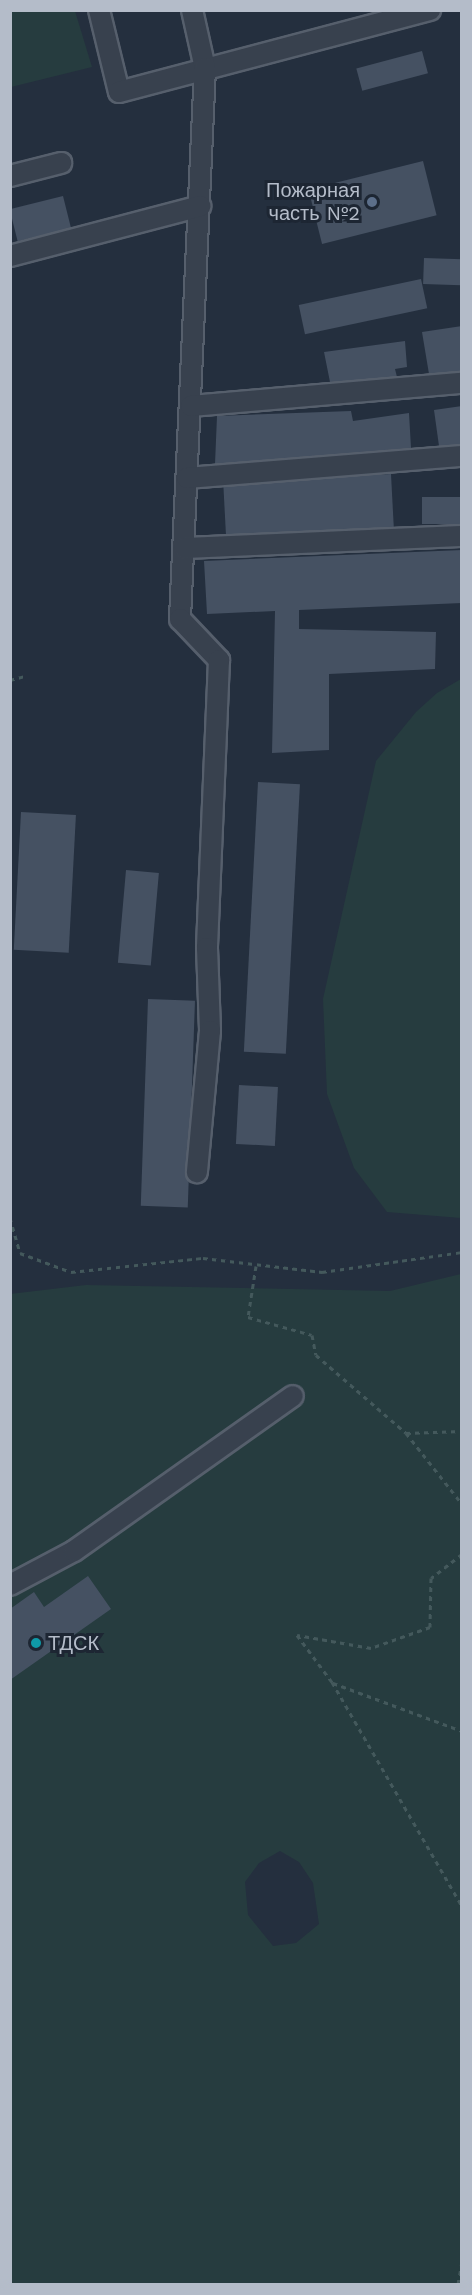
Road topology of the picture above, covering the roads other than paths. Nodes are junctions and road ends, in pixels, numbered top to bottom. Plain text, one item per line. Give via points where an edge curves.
1 (99, 10) edge
2 (192, 10) edge
3 (430, 10) edge
4 (205, 68) junction
5 (61, 163) dead end
6 (10, 176) edge
7 (201, 206) junction
8 (10, 256) edge
9 (462, 383) edge
10 (191, 406) junction
11 (462, 456) edge
12 (187, 478) junction
13 (462, 536) edge
14 (184, 548) junction
15 (197, 1172) dead end
16 (293, 1396) dead end
17 (10, 1585) edge

1 - 4 street via 119,92
2 - 4 street
3 - 4 street
4 - 7 street
5 - 6 street
7 - 8 street
7 - 10 street
9 - 10 street
10 - 12 street
11 - 12 street
12 - 14 street
13 - 14 street
14 - 15 street via 180,619 219,660 207,948 210,1031
16 - 17 street via 74,1551

